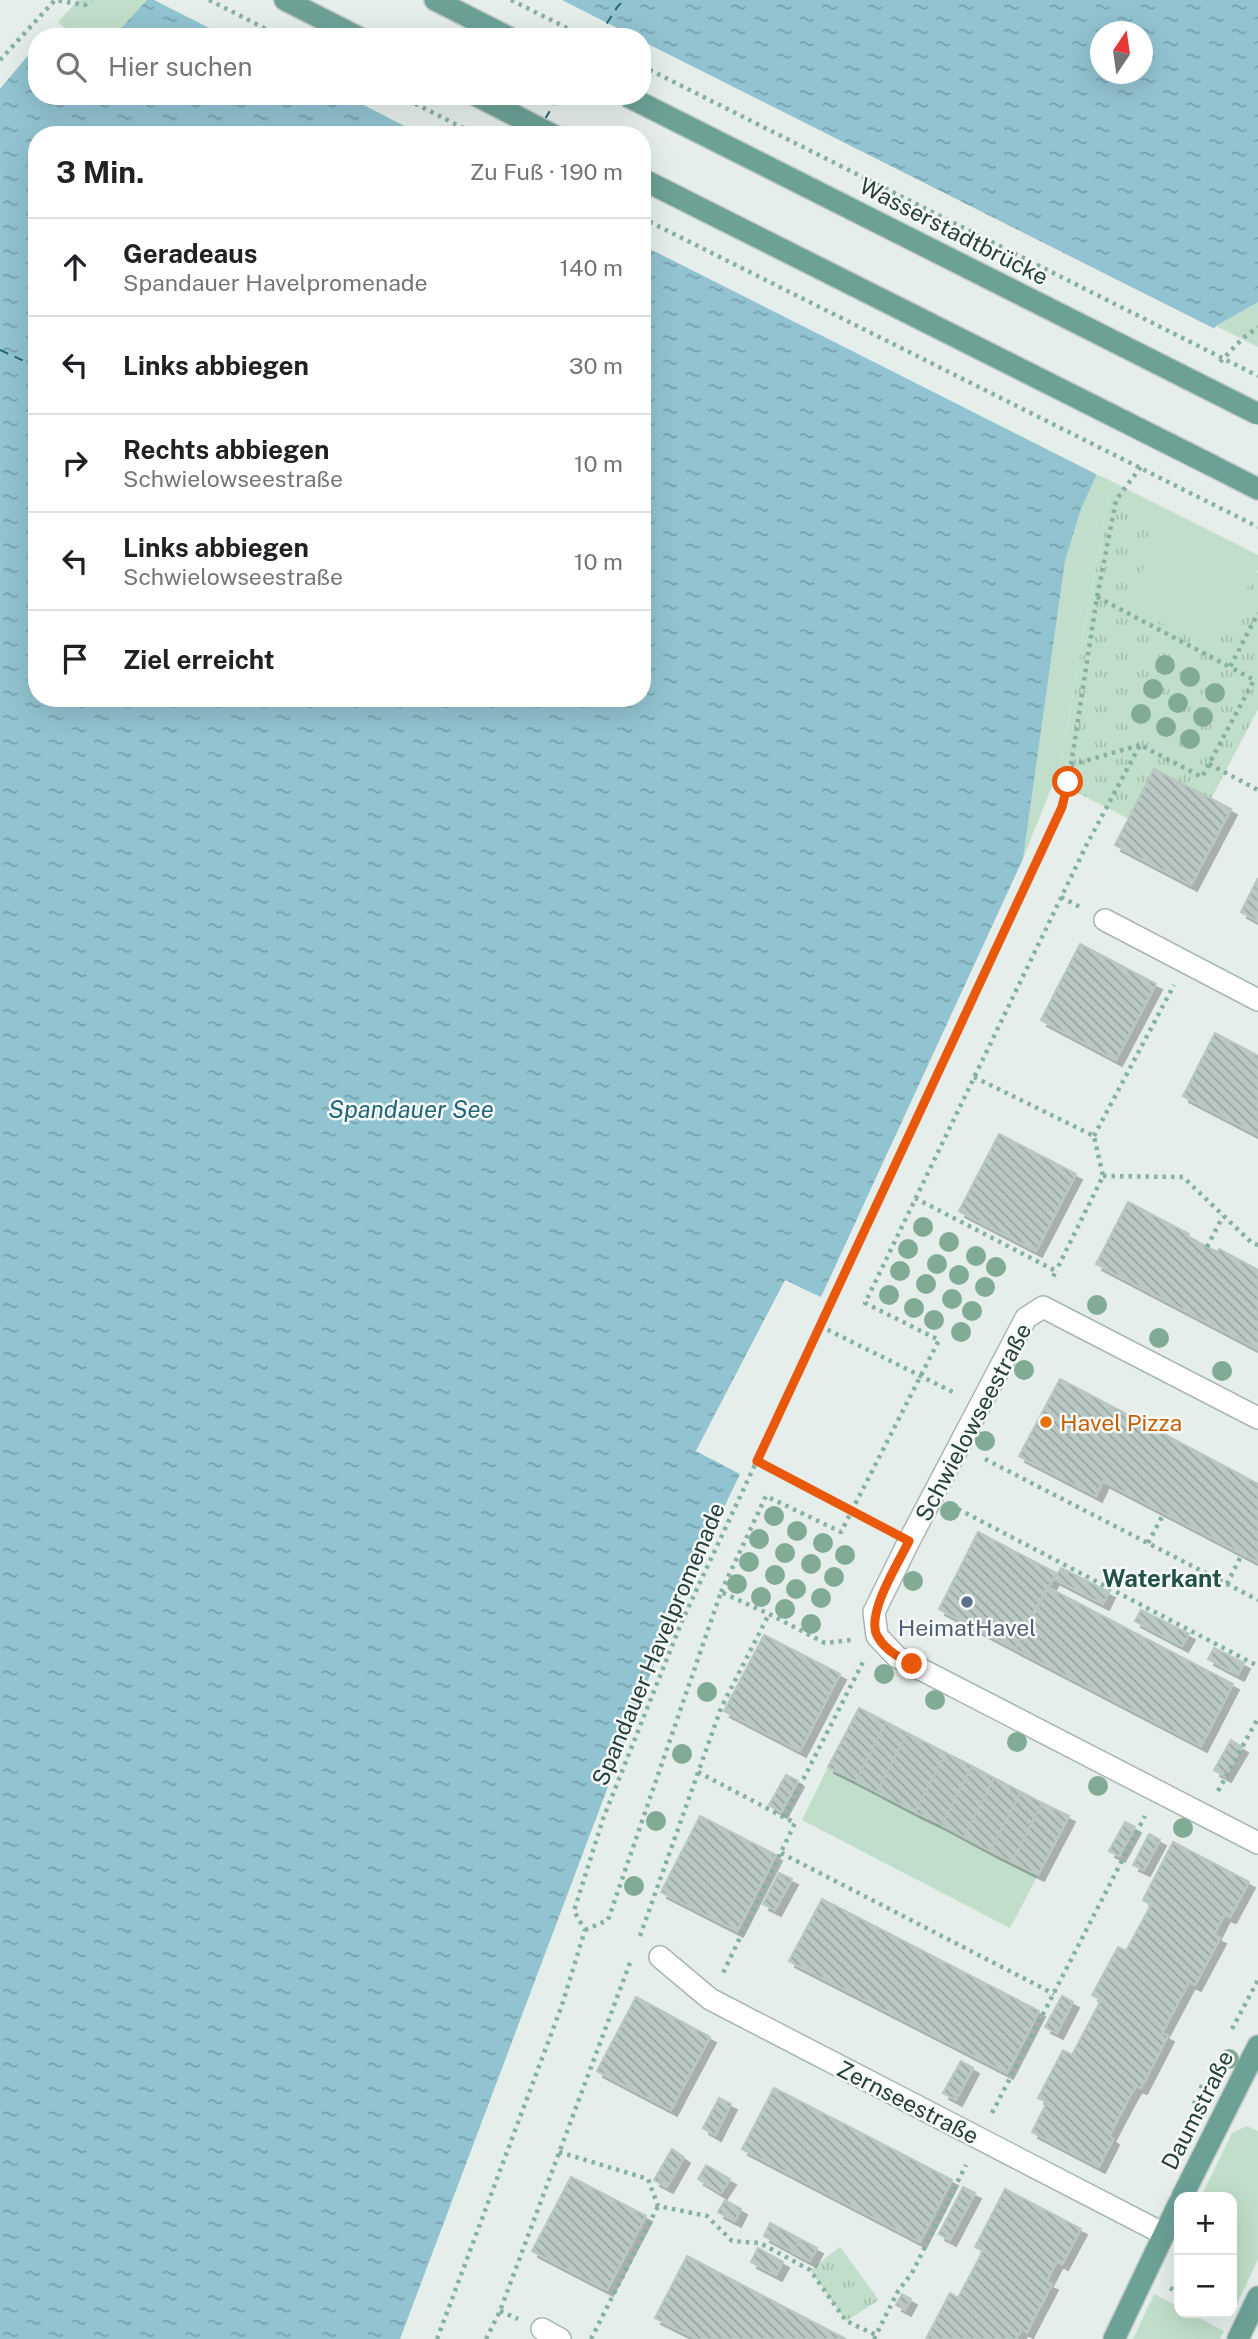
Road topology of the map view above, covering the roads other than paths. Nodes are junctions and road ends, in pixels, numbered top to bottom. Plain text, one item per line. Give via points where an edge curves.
1 (285, 0) edge
2 (435, 0) edge
3 (340, 28) edge
4 (490, 28) edge
5 (495, 105) edge
6 (645, 105) edge
7 (535, 126) edge
8 (651, 185) edge
9 (1258, 414) edge
10 (1258, 489) edge
11 (1105, 920) dead end
12 (1258, 1000) edge
13 (1258, 1418) edge
14 (1258, 1843) edge
15 (660, 1957) dead end
16 (1258, 2046) edge
17 (1185, 2192) edge
18 (1174, 2213) edge
19 (1164, 2234) junction
20 (1258, 2297) edge
21 (1114, 2339) edge
22 (1238, 2339) edge

1 - 3 main road
2 - 4 main road
5 - 7 main road
6 - 9 main road, Wasserstadtbrücke, bridge
8 - 10 main road, bridge
11 - 12 street
13 - 14 street, Schwielowseestraße via 1043,1307 1026,1318 874,1612 877,1636 897,1657
15 - 19 street, Zernseestraße via 710,1999
16 - 17 main road, Daumstraße
18 - 19 main road, Daumstraße
19 - 21 main road, Daumstraße
20 - 22 main road

